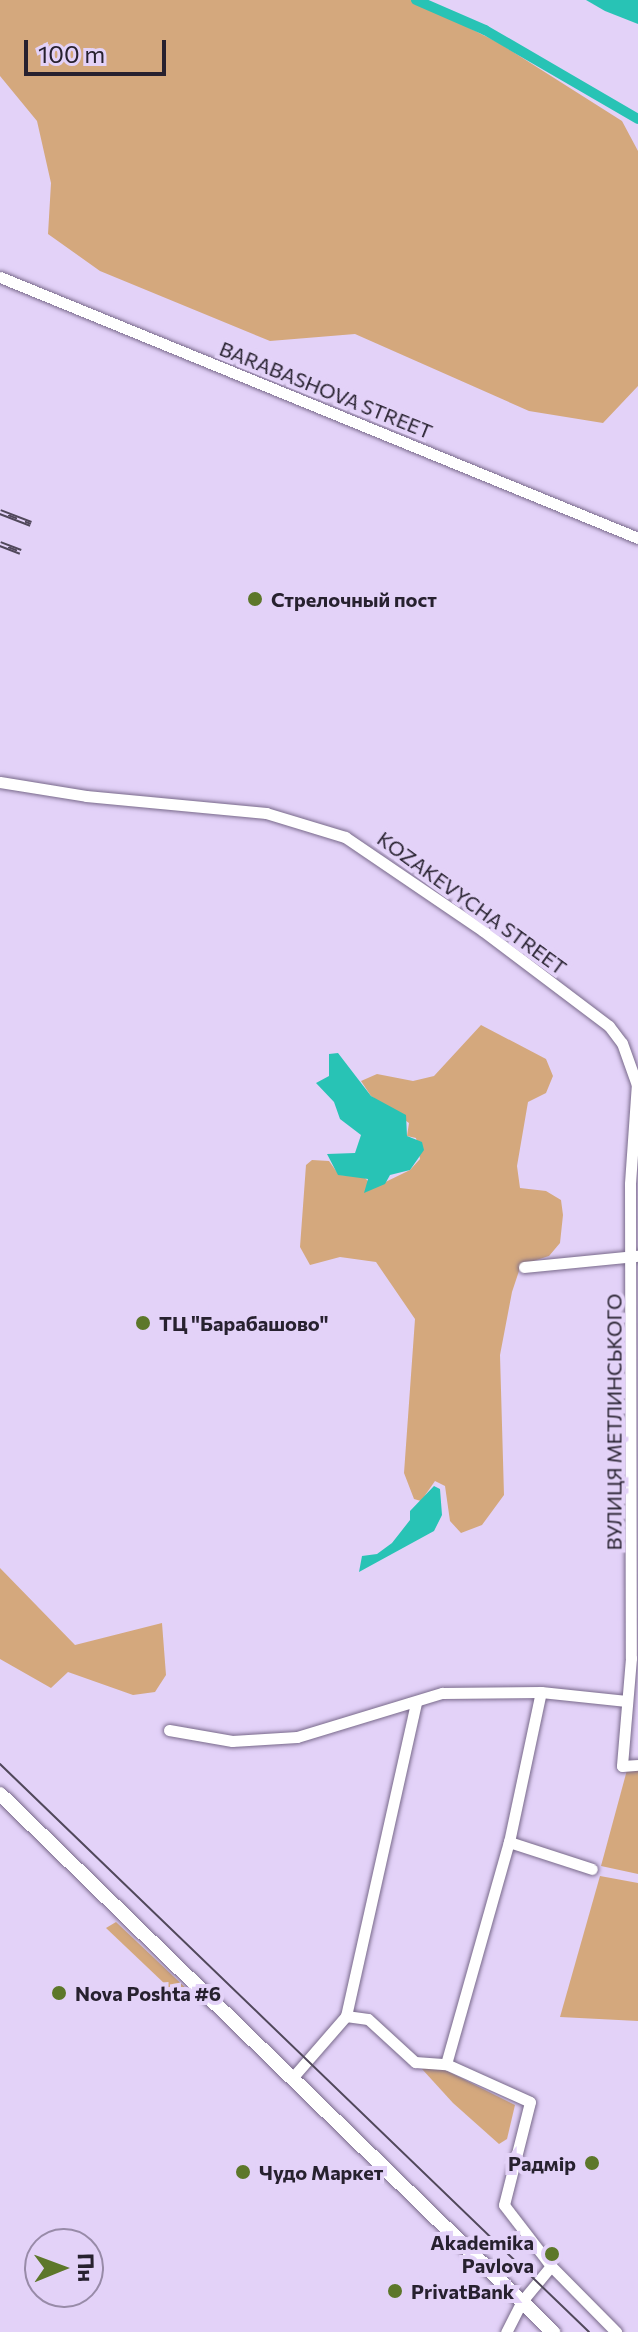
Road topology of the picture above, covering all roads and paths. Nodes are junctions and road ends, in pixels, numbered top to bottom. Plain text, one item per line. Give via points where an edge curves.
1 (0, 277) edge
2 (638, 538) edge
3 (0, 782) edge
4 (638, 1078) edge
5 (638, 1087) edge
6 (634, 1256) edge
7 (524, 1267) dead end
8 (541, 1692) junction
9 (627, 1701) junction
10 (416, 1704) junction
11 (169, 1730) dead end
12 (638, 1765) edge
13 (0, 1794) edge
14 (509, 1842) junction
15 (592, 1869) dead end
16 (346, 2016) junction
17 (446, 2064) junction
18 (293, 2077) junction
19 (551, 2266) junction
20 (522, 2301) junction
21 (506, 2332) edge
22 (553, 2332) edge
23 (616, 2332) edge

1 - 2 street, BARABASHOVA STREET
3 - 5 street, KOZAKEVYCHA STREET via 266,813 345,837 609,1026 622,1043
4 - 5 street, ВУЛИЦЯ МЕТЛИНСЬКОГО
5 - 6 street, ВУЛИЦЯ МЕТЛИНСЬКОГО
6 - 7 street
6 - 9 street, ВУЛИЦЯ МЕТЛИНСЬКОГО
8 - 9 street
8 - 10 street via 442,1693
8 - 14 street
9 - 12 street, ВУЛИЦЯ МЕТЛИНСЬКОГО via 622,1766
10 - 11 street via 265,1741
10 - 16 street
13 - 18 main road
14 - 15 street
14 - 17 street
16 - 17 street via 368,2019 415,2062
16 - 18 street
17 - 19 street via 530,2102 504,2205
18 - 20 main road
19 - 20 street
19 - 23 street
20 - 21 street
20 - 22 main road

